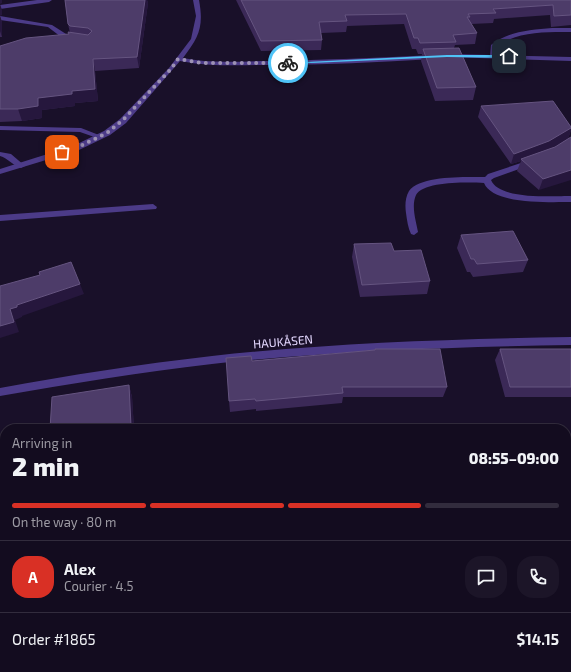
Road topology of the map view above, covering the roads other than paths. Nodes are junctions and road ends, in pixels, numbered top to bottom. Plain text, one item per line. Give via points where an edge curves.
1 (49, 0) edge
2 (196, 0) edge
3 (0, 7) edge
4 (0, 18) edge
5 (571, 30) edge
6 (81, 42) edge
7 (493, 56) junction
8 (178, 59) junction
9 (571, 59) edge
10 (0, 128) edge
11 (100, 137) junction
12 (0, 154) edge
13 (540, 158) edge
14 (21, 166) junction
15 (0, 172) edge
16 (487, 180) junction
17 (571, 199) edge
18 (153, 207) dead end
19 (0, 218) edge
20 (414, 232) dead end
21 (571, 340) edge
22 (0, 392) edge

1 - 3 street
2 - 8 street via 199,16 194,39
4 - 6 street via 50,26 59,30 70,41
5 - 7 street via 516,35 497,41 493,46
7 - 8 street via 243,64 202,63
7 - 9 street
8 - 11 street via 123,120
10 - 11 street via 82,130
11 - 14 street via 76,148
12 - 14 street via 8,156
13 - 16 street via 491,176
14 - 15 street
16 - 17 street via 490,188 502,194
16 - 20 street via 440,182 412,192 410,200
18 - 19 street
21 - 22 street, HAUKÅSEN via 343,349 175,363

